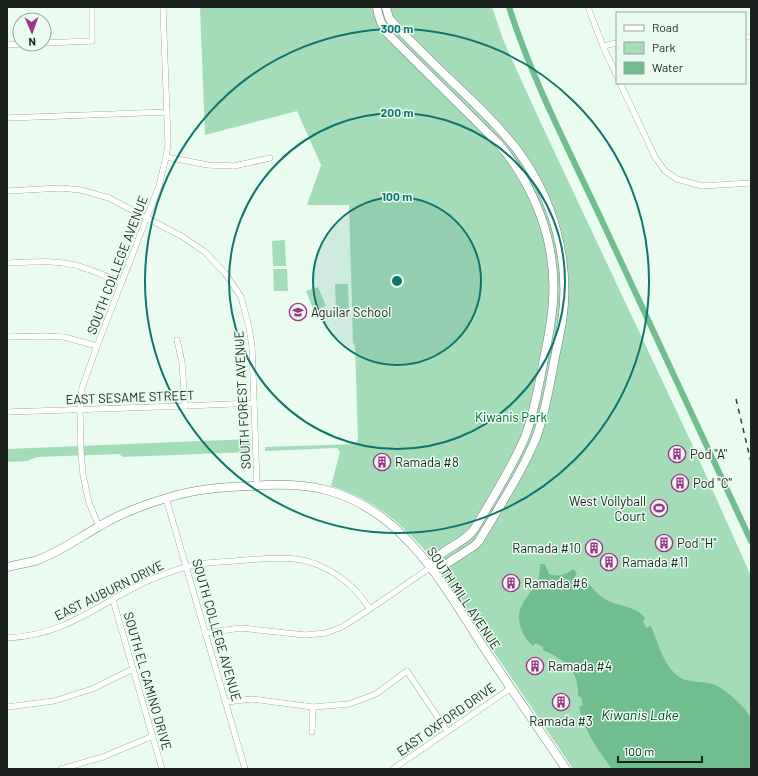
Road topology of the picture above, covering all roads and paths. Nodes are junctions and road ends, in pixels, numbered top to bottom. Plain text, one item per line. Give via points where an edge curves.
1 (92, 7) edge
2 (163, 7) edge
3 (377, 7) edge
4 (386, 7) edge
5 (588, 7) edge
6 (52, 43) edge
7 (616, 43) edge
8 (603, 46) junction
9 (616, 74) edge
10 (620, 84) edge
11 (471, 100) junction
12 (462, 108) junction
13 (167, 112) junction
14 (7, 118) edge
15 (166, 157) junction
16 (270, 158) dead end
17 (751, 183) edge
18 (7, 191) edge
19 (146, 218) junction
20 (7, 263) edge
21 (122, 282) junction
22 (7, 337) edge
23 (177, 340) dead end
24 (97, 346) junction
25 (254, 403) junction
26 (185, 406) junction
27 (80, 410) junction
28 (7, 412) edge
29 (524, 438) junction
30 (534, 442) junction
31 (257, 485) junction
32 (166, 498) junction
33 (99, 526) junction
34 (448, 550) junction
35 (454, 559) junction
36 (187, 566) junction
37 (7, 567) edge
38 (431, 567) junction
39 (113, 600) junction
40 (370, 610) junction
41 (205, 633) junction
42 (7, 638) edge
43 (132, 669) junction
44 (511, 688) junction
45 (226, 702) junction
46 (7, 707) edge
47 (313, 707) junction
48 (447, 731) junction
49 (312, 732) dead end
50 (153, 736) junction
51 (61, 769) edge
52 (162, 769) edge
53 (245, 769) edge
54 (393, 769) edge
55 (566, 769) edge

1 - 6 street via 92,41
2 - 13 street, SOUTH COLLEGE AVENUE
3 - 12 street via 380,22 388,34
4 - 11 street via 393,23
5 - 8 street
7 - 8 street
8 - 9 street
10 - 17 street via 655,157 665,172 677,179 702,186
11 - 12 street
11 - 30 street via 508,138 535,176 550,210 560,243 564,277 562,322 545,405
12 - 29 street via 497,142 519,171 538,208 551,255 553,312 534,408
13 - 14 street
13 - 15 street, SOUTH COLLEGE AVENUE
15 - 16 street via 208,165 234,166
15 - 19 street, SOUTH COLLEGE AVENUE via 159,186
18 - 19 street, SOUTH FOREST AVENUE via 61,188 81,190 109,198
19 - 21 street, SOUTH COLLEGE AVENUE
19 - 25 street, SOUTH FOREST AVENUE via 183,237 205,252 225,273 241,297 252,347
20 - 21 street via 56,262 75,265
21 - 24 street, SOUTH COLLEGE AVENUE
22 - 24 street via 64,337
23 - 26 street via 182,362
24 - 27 street, SOUTH COLLEGE AVENUE via 82,388
25 - 26 street, EAST SESAME STREET
25 - 31 street, SOUTH FOREST AVENUE
26 - 27 street, EAST SESAME STREET
27 - 28 street, EAST SESAME STREET
27 - 33 street, SOUTH COLLEGE AVENUE via 83,475 89,503
29 - 30 street
29 - 34 street via 474,529 465,539
30 - 35 street via 479,541
31 - 32 street, SOUTH MILL AVENUE via 194,490
31 - 38 street, SOUTH MILL AVENUE via 293,485 339,494 360,504 396,529
32 - 33 street, SOUTH MILL AVENUE via 132,510
32 - 36 street, SOUTH COLLEGE AVENUE
33 - 37 street, SOUTH MILL AVENUE via 65,547 36,560
34 - 35 street
34 - 38 street via 434,560
35 - 38 street via 440,568
36 - 39 street, EAST AUBURN DRIVE via 144,583
36 - 40 street, EAST AUBURN DRIVE via 290,558 317,564 337,575 355,590
36 - 41 street, SOUTH COLLEGE AVENUE
38 - 40 street
38 - 44 street, SOUTH MILL AVENUE
39 - 42 street, EAST AUBURN DRIVE via 92,613 47,632
39 - 43 street, SOUTH EL CAMINO DRIVE
40 - 41 street via 326,633 305,635 241,628
41 - 45 street, SOUTH COLLEGE AVENUE
43 - 46 street via 92,689 54,701
43 - 50 street, SOUTH EL CAMINO DRIVE
44 - 48 street, EAST OXFORD DRIVE
44 - 55 street, SOUTH MILL AVENUE
45 - 47 street via 252,699
45 - 53 street, SOUTH COLLEGE AVENUE
47 - 48 street via 349,704 376,694 407,671
47 - 49 street
48 - 54 street, EAST OXFORD DRIVE
50 - 51 street via 103,757
50 - 52 street, SOUTH EL CAMINO DRIVE

